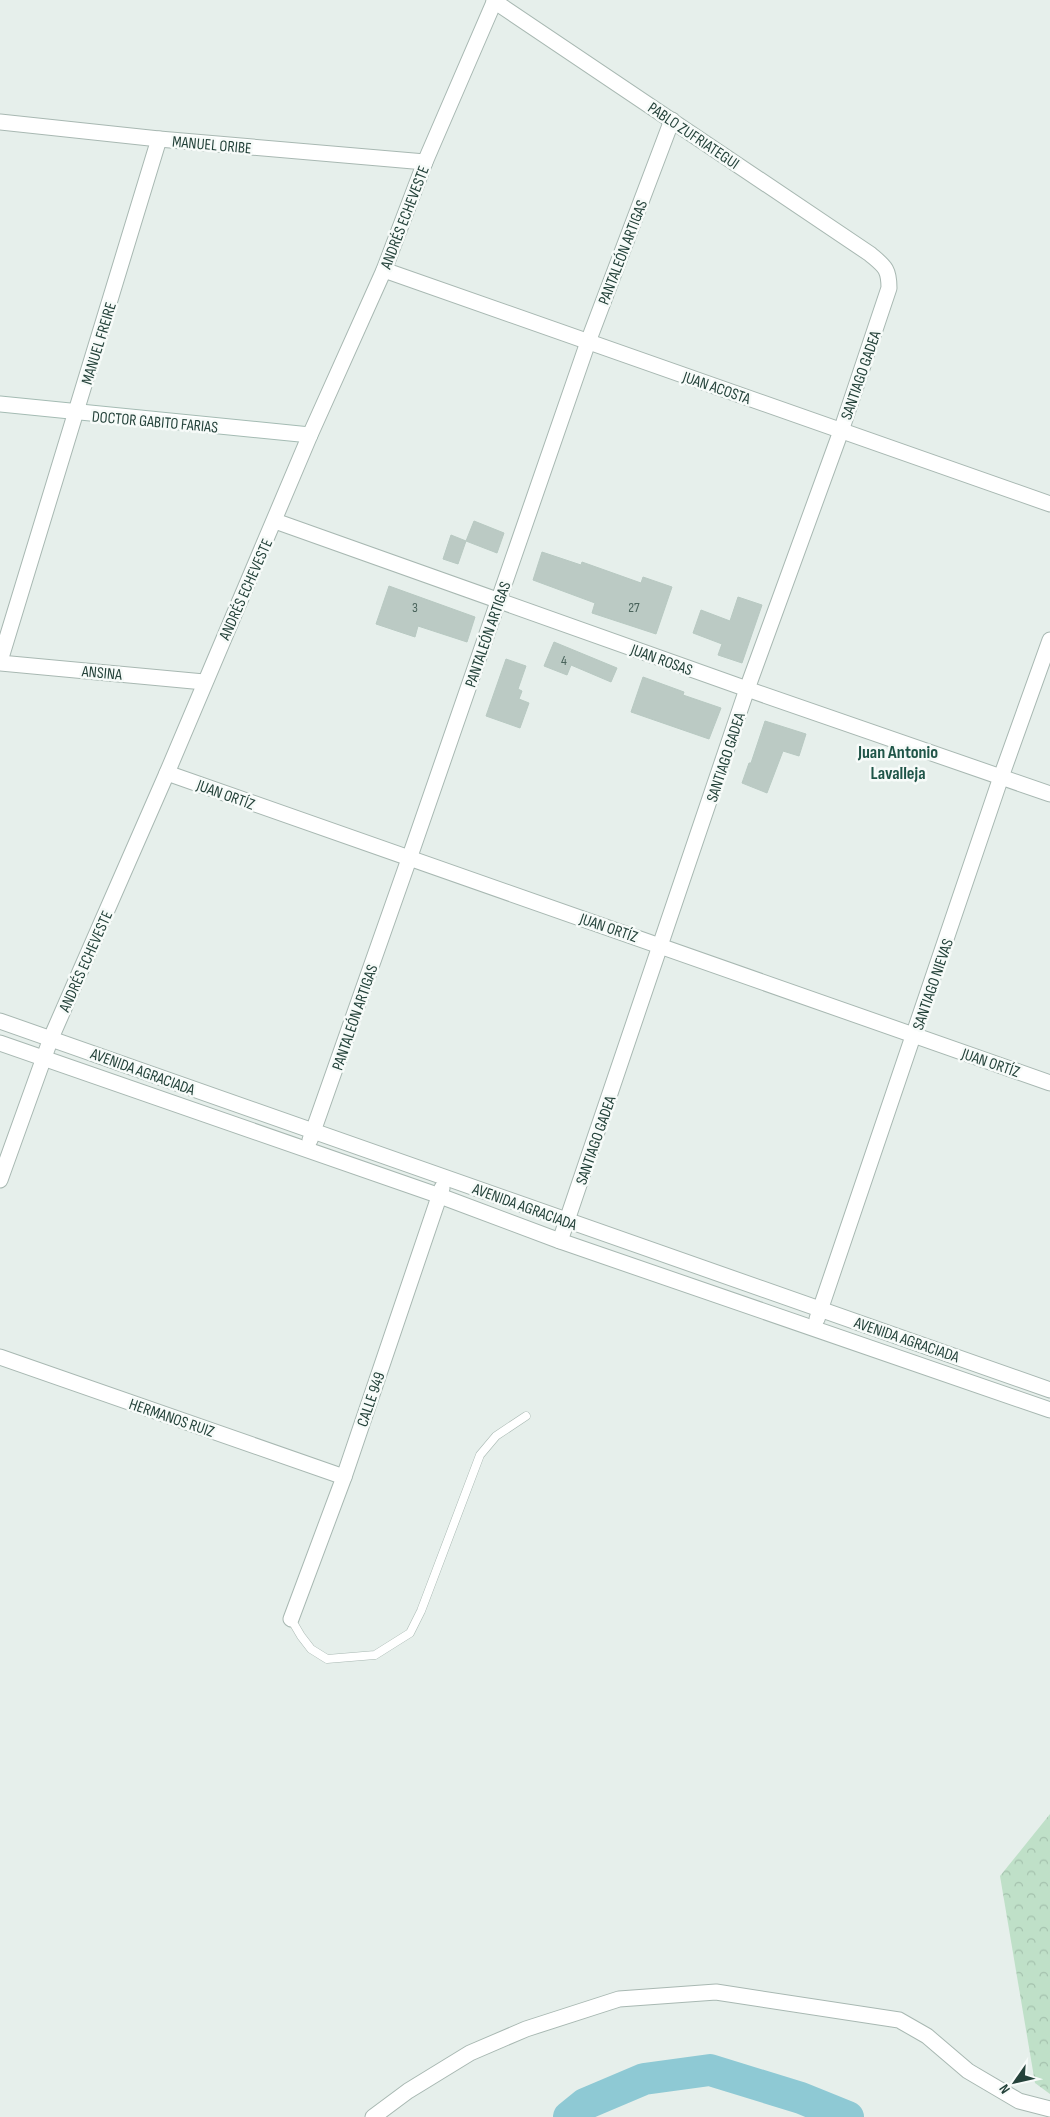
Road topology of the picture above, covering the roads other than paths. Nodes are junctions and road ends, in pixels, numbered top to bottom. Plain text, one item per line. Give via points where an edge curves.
1 (494, 0) edge
2 (672, 120) junction
3 (0, 122) edge
4 (159, 139) junction
5 (425, 162) junction
6 (384, 270) junction
7 (889, 274) joint
8 (588, 342) junction
9 (0, 404) edge
10 (77, 413) junction
11 (841, 431) junction
12 (310, 435) junction
13 (1050, 504) edge
14 (275, 521) junction
15 (499, 600) junction
16 (1050, 640) edge
17 (0, 662) edge
18 (204, 682) junction
19 (747, 689) junction
20 (167, 773) junction
21 (1001, 777) junction
22 (1050, 794) edge
23 (410, 860) junction
24 (662, 945) junction
25 (0, 1021) edge
26 (914, 1035) junction
27 (51, 1038) junction
28 (0, 1043) edge
29 (43, 1058) junction
30 (1050, 1083) edge
31 (313, 1131) junction
32 (306, 1150) junction
33 (446, 1177) junction
34 (0, 1180) edge
35 (440, 1196) junction
36 (567, 1221) junction
37 (560, 1241) junction
38 (820, 1310) junction
39 (815, 1328) junction
40 (0, 1357) edge
41 (1050, 1390) edge
42 (1050, 1410) edge
43 (526, 1416) dead end
44 (344, 1477) junction
45 (291, 1619) joint
46 (1050, 2109) edge
47 (373, 2117) edge

1 - 2 street, PABLO ZUFRIATEGUI
1 - 5 street, ANDRÉS ECHEVESTE
2 - 7 street, PABLO ZUFRIATEGUI via 870,254 884,265
2 - 8 street, PANTALEÓN ARTIGAS
3 - 4 street, MANUEL ORIBE
4 - 5 street, MANUEL ORIBE
4 - 10 street, MANUEL FREIRE
5 - 6 street, ANDRÉS ECHEVESTE
6 - 8 street, JUAN ACOSTA
6 - 12 street, ANDRÉS ECHEVESTE
7 - 11 street, SANTIAGO GADEA via 889,288
8 - 11 street, JUAN ACOSTA
8 - 15 street, PANTALEÓN ARTIGAS
9 - 10 street, DOCTOR GABITO FARIAS
10 - 12 street, DOCTOR GABITO FARIAS
10 - 17 street, MANUEL FREIRE
11 - 13 street, JUAN ACOSTA
11 - 19 street, SANTIAGO GADEA
12 - 14 street, ANDRÉS ECHEVESTE
14 - 15 street, JUAN ROSAS
14 - 18 street, ANDRÉS ECHEVESTE
15 - 19 street, JUAN ROSAS
15 - 23 street, PANTALEÓN ARTIGAS
16 - 21 street, SANTIAGO NIEVAS
17 - 18 street, ANSINA
18 - 20 street, ANDRÉS ECHEVESTE
19 - 21 street, JUAN ROSAS
19 - 24 street, SANTIAGO GADEA
20 - 23 street, JUAN ORTÍZ
20 - 27 street, ANDRÉS ECHEVESTE
21 - 22 street, JUAN ROSAS
21 - 26 street, SANTIAGO NIEVAS
23 - 24 street, JUAN ORTÍZ
23 - 31 street, PANTALEÓN ARTIGAS
24 - 26 street, JUAN ORTÍZ
24 - 36 street, SANTIAGO GADEA
25 - 27 street, AVENIDA AGRACIADA
26 - 30 street, JUAN ORTÍZ
26 - 38 street, SANTIAGO NIEVAS
27 - 29 street, ANDRÉS ECHEVESTE
27 - 31 street, AVENIDA AGRACIADA
28 - 29 street, AVENIDA AGRACIADA
29 - 32 street, AVENIDA AGRACIADA
29 - 34 street, ANDRÉS ECHEVESTE
31 - 32 street, PANTALEÓN ARTIGAS
31 - 33 street, AVENIDA AGRACIADA
32 - 35 street, AVENIDA AGRACIADA
33 - 35 street, CALLE 949
33 - 36 street, AVENIDA AGRACIADA
35 - 37 street, AVENIDA AGRACIADA
35 - 44 street, CALLE 949
36 - 37 street, SANTIAGO GADEA
36 - 38 street, AVENIDA AGRACIADA
37 - 39 street, AVENIDA AGRACIADA
38 - 39 street, SANTIAGO NIEVAS
38 - 41 street, AVENIDA AGRACIADA
39 - 42 street, AVENIDA AGRACIADA
40 - 44 street, HERMANOS RUIZ
43 - 45 lane via 496,1436 480,1455 410,1633 376,1655 327,1659 311,1649
44 - 45 street, CALLE 949
46 - 47 street via 1018,2101 968,2071 927,2036 899,2020 716,1992 619,1999 526,2029 470,2053

